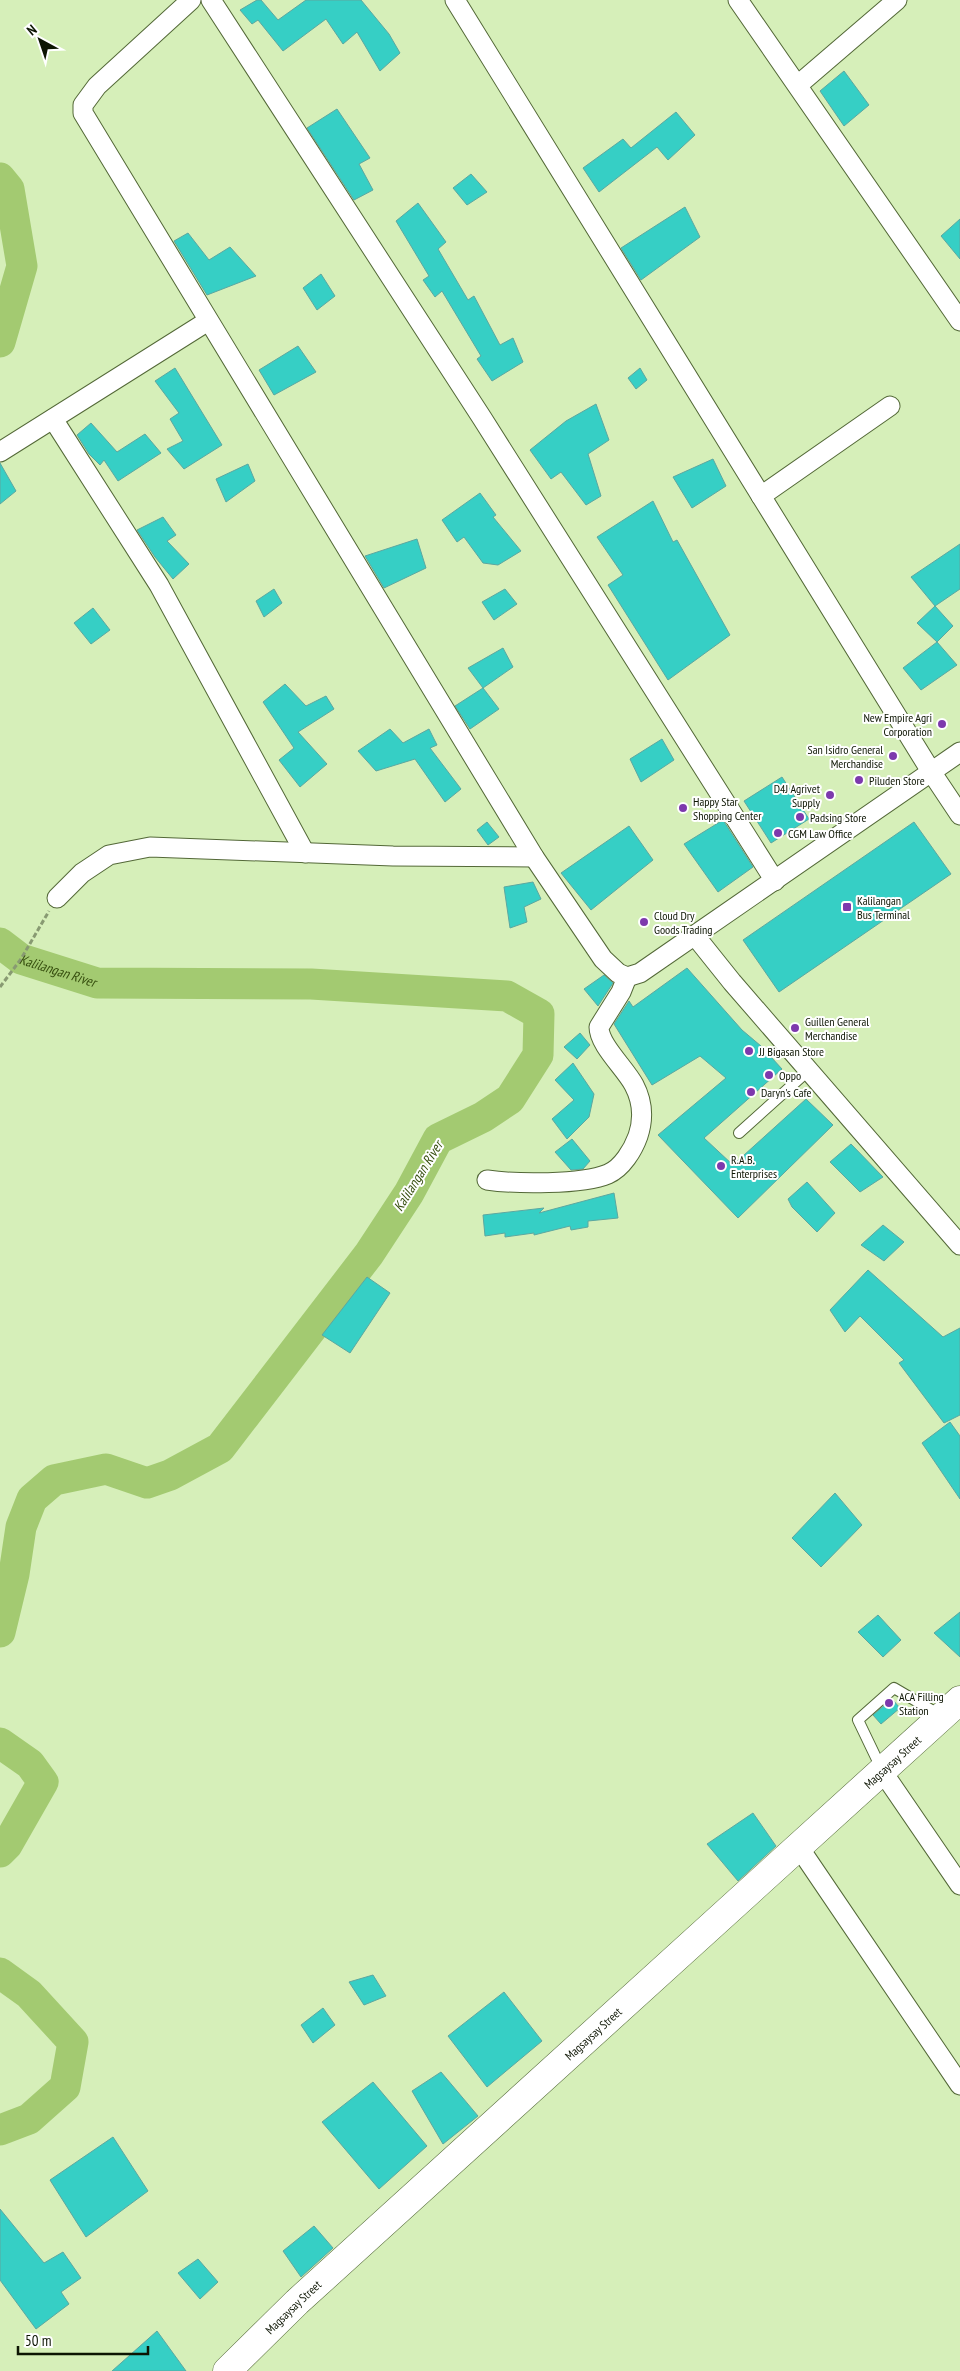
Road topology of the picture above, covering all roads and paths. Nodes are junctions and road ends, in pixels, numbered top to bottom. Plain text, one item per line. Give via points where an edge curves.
1 (191, 0) edge
2 (211, 0) edge
3 (455, 0) edge
4 (738, 0) edge
5 (897, 0) edge
6 (798, 85) junction
7 (208, 321) junction
8 (960, 321) edge
9 (890, 406) dead end
10 (53, 419) junction
11 (0, 452) edge
12 (761, 496) junction
13 (960, 752) edge
14 (932, 773) junction
15 (960, 815) edge
16 (305, 852) junction
17 (534, 857) junction
18 (776, 881) junction
19 (58, 898) joint
20 (696, 936) junction
21 (628, 977) junction
22 (0, 987) edge
23 (808, 1070) junction
24 (739, 1133) dead end
25 (487, 1180) dead end
26 (960, 1245) edge
27 (951, 1709) edge
28 (882, 1771) junction
29 (798, 1846) junction
30 (960, 1886) edge
31 (960, 2085) edge
32 (227, 2371) edge

1 - 7 street via 97,86 83,105 83,114
2 - 18 street
3 - 12 street
4 - 6 street
5 - 6 street
6 - 8 street
7 - 10 street
7 - 17 street
9 - 12 street
10 - 11 street
10 - 16 street via 159,585
12 - 14 street
13 - 14 street
14 - 15 street
14 - 18 street
16 - 17 street
16 - 19 street via 150,847 109,855 82,873
17 - 21 street via 603,959 618,973
18 - 20 street
19 - 22 path
20 - 21 street via 640,973
20 - 23 street
21 - 25 street via 599,1027 601,1037 634,1084 640,1102 643,1120 635,1144 623,1162 609,1173 589,1179 529,1183
23 - 24 lane
23 - 26 street
27 - 28 main road, Magsaysay Street
27 - 28 lane via 894,1688 858,1720
28 - 29 main road, Magsaysay Street
28 - 30 street
29 - 31 street
29 - 32 main road, Magsaysay Street via 297,2302

